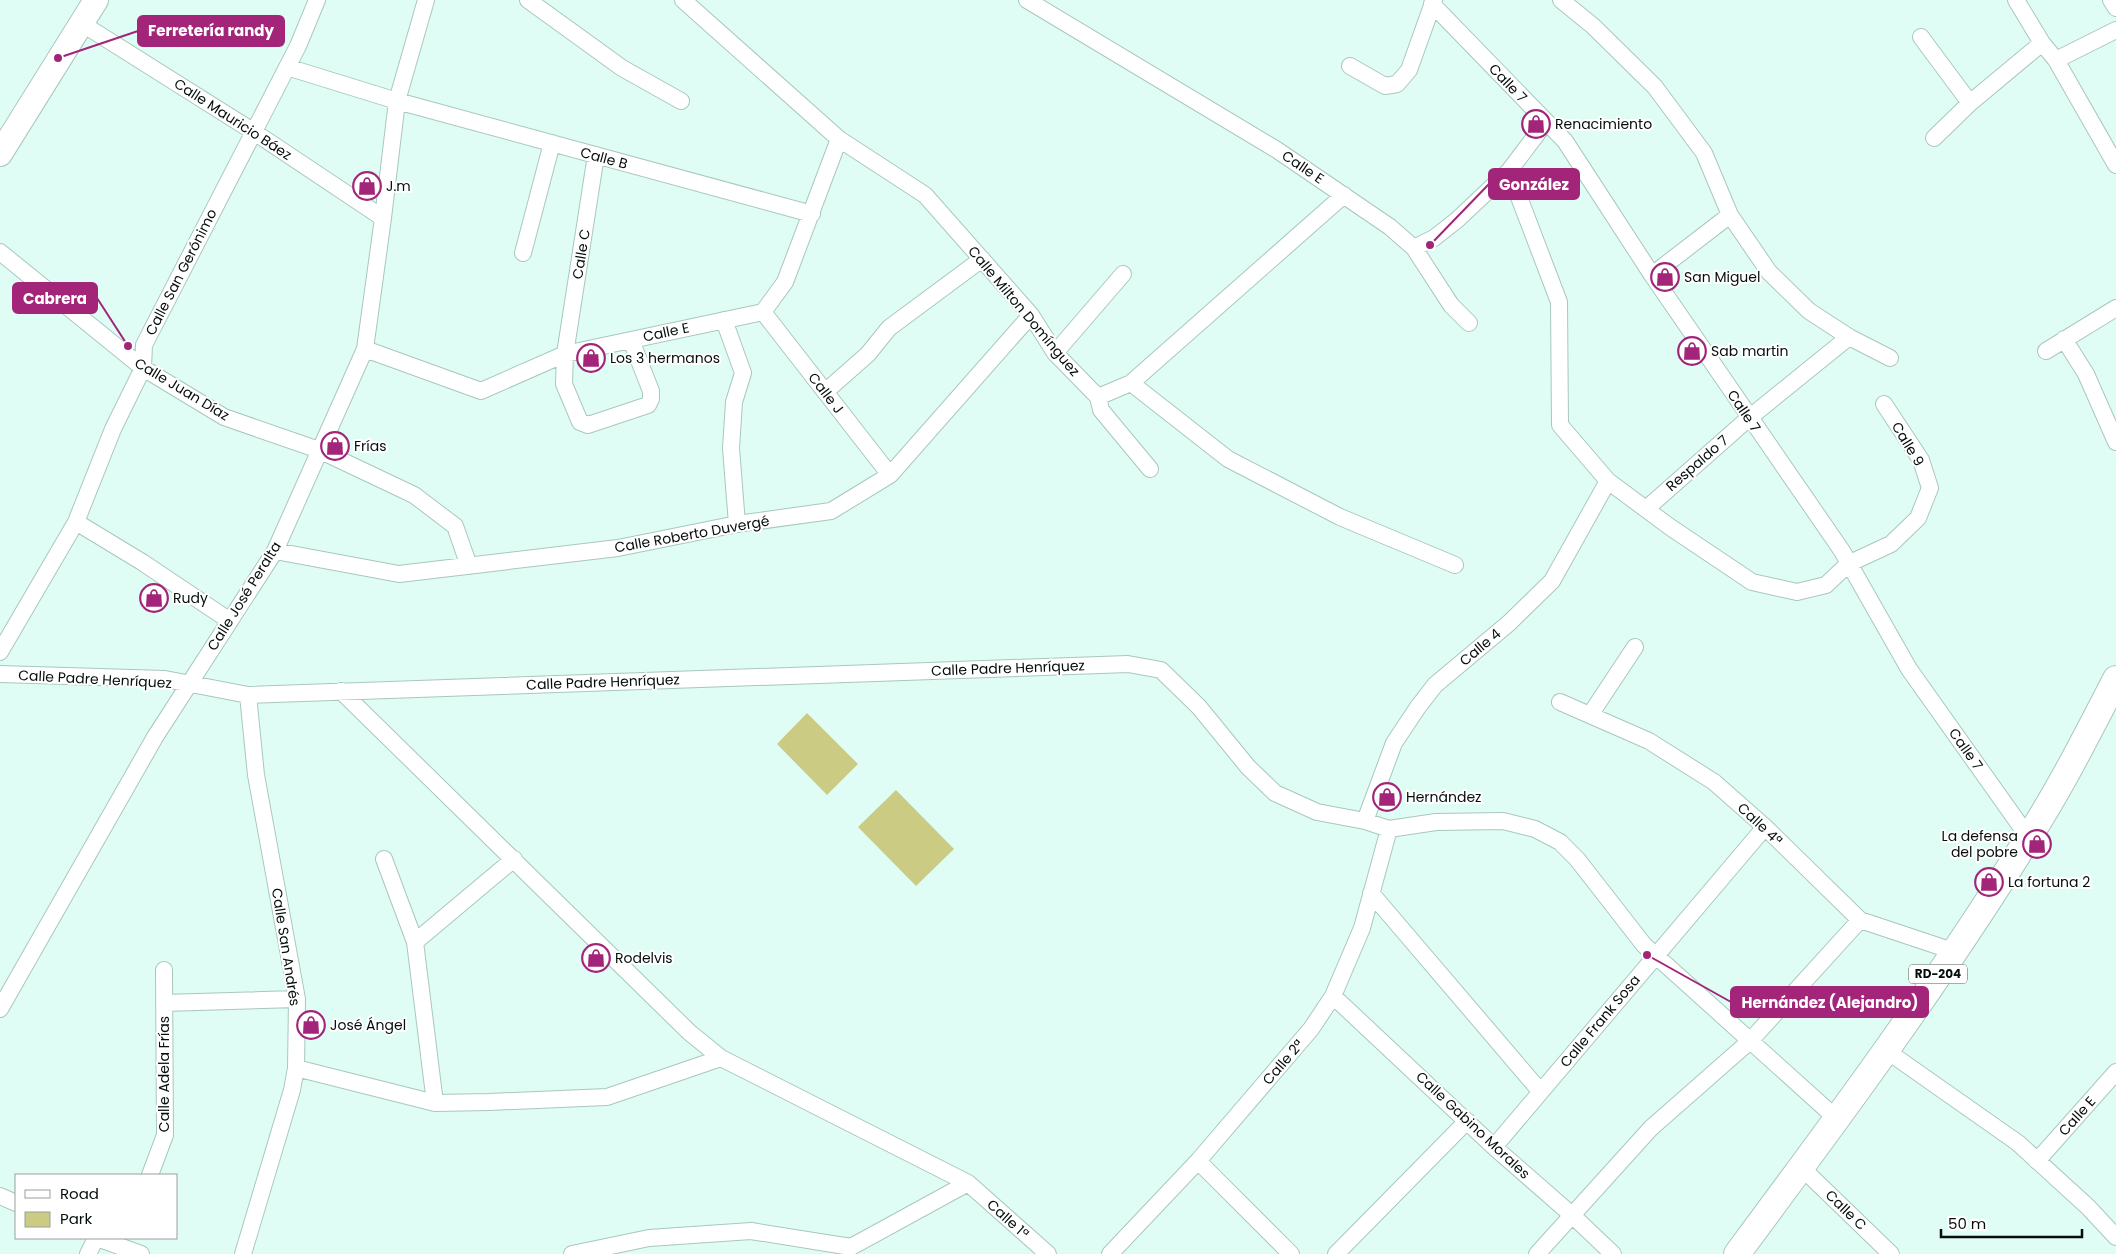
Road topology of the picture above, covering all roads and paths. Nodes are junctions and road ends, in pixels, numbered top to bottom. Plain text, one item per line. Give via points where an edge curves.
1 (96, 0) edge
2 (317, 0) edge
3 (426, 0) edge
4 (528, 0) edge
5 (683, 0) edge
6 (1027, 0) edge
7 (1561, 0) edge
8 (2016, 0) edge
9 (2110, 0) edge
10 (1433, 2) edge
11 (2116, 8) edge
12 (81, 23) junction
13 (2116, 30) edge
14 (1921, 37) dead end
15 (2042, 43) junction
16 (2056, 60) junction
17 (1350, 66) dead end
18 (287, 67) junction
19 (396, 101) junction
20 (681, 101) dead end
21 (1970, 103) junction
22 (1546, 122) junction
23 (254, 132) junction
24 (1934, 138) dead end
25 (839, 139) junction
26 (552, 143) junction
27 (0, 154) edge
28 (596, 155) junction
29 (2116, 165) edge
30 (1510, 171) junction
31 (1344, 195) junction
32 (812, 214) junction
33 (1730, 215) junction
34 (383, 218) junction
35 (1414, 248) junction
36 (0, 252) edge
37 (523, 253) dead end
38 (982, 259) junction
39 (1124, 274) dead end
40 (1652, 275) junction
41 (2116, 308) edge
42 (763, 312) junction
43 (1031, 315) junction
44 (724, 320) junction
45 (1469, 323) dead end
46 (1849, 337) junction
47 (2064, 339) junction
48 (631, 340) junction
49 (365, 349) junction
50 (2046, 350) dead end
51 (1055, 353) junction
52 (566, 354) junction
53 (1890, 358) dead end
54 (143, 368) junction
55 (1130, 383) junction
56 (825, 392) junction
57 (1098, 397) junction
58 (1884, 404) dead end
59 (1749, 418) junction
60 (2116, 442) edge
61 (319, 450) junction
62 (1150, 469) dead end
63 (890, 474) junction
64 (1608, 481) junction
65 (1646, 509) junction
66 (76, 522) junction
67 (737, 524) junction
68 (274, 551) junction
69 (1848, 564) junction
70 (1455, 565) dead end
71 (469, 566) junction
72 (230, 621) junction
73 (1635, 647) dead end
74 (1, 648) edge
75 (0, 674) edge
76 (2116, 679) edge
77 (189, 685) junction
78 (341, 691) junction
79 (248, 696) junction
80 (1560, 702) dead end
81 (1590, 715) junction
82 (1365, 821) junction
83 (1765, 827) junction
84 (1389, 829) junction
85 (2029, 838) junction
86 (384, 859) dead end
87 (514, 859) junction
88 (1371, 893) junction
89 (1860, 920) junction
90 (415, 942) junction
91 (1953, 951) junction
92 (1656, 955) junction
93 (164, 970) dead end
94 (1333, 996) junction
95 (297, 999) junction
96 (164, 1003) junction
97 (0, 1009) edge
98 (1750, 1041) junction
99 (1887, 1051) junction
100 (721, 1058) junction
101 (296, 1068) junction
102 (2116, 1072) edge
103 (1540, 1091) junction
104 (435, 1102) junction
105 (1837, 1119) junction
106 (1467, 1121) junction
107 (1494, 1147) junction
108 (1198, 1161) junction
109 (2037, 1161) junction
110 (1801, 1167) junction
111 (150, 1174) edge
112 (968, 1183) junction
113 (0, 1196) edge
114 (15, 1203) edge
115 (1573, 1216) junction
116 (2116, 1237) edge
117 (96, 1239) edge
118 (102, 1239) edge
119 (125, 1243) edge
120 (847, 1250) edge
121 (88, 1254) edge
122 (141, 1254) edge
123 (243, 1254) edge
124 (572, 1254) edge
125 (1048, 1254) edge
126 (1110, 1254) edge
127 (1291, 1254) edge
128 (1336, 1254) edge
129 (1537, 1254) edge
130 (1613, 1254) edge
131 (1737, 1254) edge
132 (1891, 1254) edge

1 - 12 street
2 - 18 street, Calle San Gerónimo
3 - 19 street, Calle José Peralta
4 - 20 street via 622,68
5 - 25 street, Calle Milton Domínguez
6 - 31 street, Calle E via 1277,150
7 - 33 street via 1593,26 1655,87 1704,153
8 - 15 street
9 - 11 street
10 - 17 street via 1409,70 1397,84 1385,86
10 - 22 street, Calle 7
12 - 23 street, Calle Mauricio Báez
12 - 27 street
13 - 16 street
14 - 21 street
15 - 16 street
15 - 21 street
16 - 29 street
18 - 19 street, Calle B
18 - 23 street, Calle San Gerónimo
19 - 26 street, Calle B
19 - 34 street, Calle José Peralta
21 - 24 street
22 - 30 street
22 - 40 street, Calle 7 via 1565,141
23 - 34 street, Calle Mauricio Báez
23 - 54 street, Calle San Gerónimo via 144,345
25 - 32 street
25 - 38 street, Calle Milton Domínguez via 926,196
26 - 28 street, Calle B
26 - 37 street
28 - 32 street, Calle B
28 - 52 street, Calle C
30 - 35 street via 1449,226
30 - 64 street, Calle 9 via 1559,302 1560,425
31 - 35 street, Calle E
31 - 55 street
32 - 42 street via 785,282
33 - 40 street
33 - 46 street via 1769,272 1809,311
34 - 49 street, Calle José Peralta
35 - 45 street, Calle E via 1451,305
36 - 54 street, Calle Juan Díaz
38 - 43 street, Calle Milton Domínguez
38 - 56 street via 888,328 868,354
39 - 51 street
40 - 59 street, Calle 7
41 - 47 street
42 - 44 street, Calle E
42 - 56 street, Calle J
43 - 51 street, Calle Milton Domínguez
43 - 63 street, Calle Roberto Duvergé
44 - 48 street, Calle E
44 - 67 street via 743,373 734,402 731,448
46 - 53 street
46 - 59 street, Respaldo 7
47 - 50 street
47 - 60 street via 2086,374
48 - 52 street, Calle E
48 - 52 street via 651,391 648,405 588,425 580,422 564,384
49 - 52 street, Calle E via 481,391
49 - 61 street, Calle José Peralta
51 - 57 street, Calle Milton Domínguez
54 - 61 street, Calle Juan Díaz via 224,417
54 - 66 street, Calle San Gerónimo
55 - 57 street
55 - 70 street via 1228,459 1340,517
56 - 63 street, Calle J
57 - 62 street, Calle Milton Domínguez via 1101,410
58 - 69 street, Calle 9 via 1921,460 1930,488 1918,518 1891,544
59 - 65 street, Respaldo 7
59 - 69 street, Calle 7
61 - 68 street, Calle José Peralta
61 - 71 street, Calle Juan Díaz via 414,496 455,526
63 - 67 street, Calle Roberto Duvergé via 831,510
64 - 65 street, Calle 9
64 - 82 street, Calle 4 via 1552,581 1509,623 1435,685 1418,707 1394,743
65 - 69 street, Calle 9 via 1752,582 1797,592 1826,585
66 - 72 street
66 - 74 street, Calle San Gerónimo
67 - 71 street, Calle Roberto Duvergé via 618,548
68 - 71 street, Calle Roberto Duvergé via 399,574
68 - 72 street, Calle José Peralta
69 - 85 street, Calle 7 via 1909,669
72 - 77 street, Calle José Peralta
73 - 81 street
75 - 77 street, Calle Padre Henríquez via 165,680
76 - 85 main road, RD-204
77 - 79 street, Calle Padre Henríquez
77 - 97 street, Calle José Peralta via 155,737
78 - 79 street, Calle Padre Henríquez
78 - 82 street, Calle Padre Henríquez via 1128,664 1160,670 1199,708 1275,794 1317,812
78 - 87 street, Calle 1ª
79 - 95 street, Calle San Andrés via 256,774
80 - 81 street, Calle 4ª
81 - 83 street, Calle 4ª via 1649,741 1714,782
82 - 84 street, Calle Padre Henríquez
83 - 89 street, Calle 4ª
83 - 92 street, Calle Frank Sosa
84 - 88 street, Calle 2ª
84 - 92 street, Calle Padre Henríquez via 1436,822 1503,821 1535,830 1560,842 1577,859 1644,945
85 - 91 main road, RD-204
86 - 90 street
87 - 90 street
87 - 100 street, Calle 1ª via 689,1032
88 - 94 street, Calle 2ª via 1362,928
88 - 103 street
89 - 91 street, Calle 4ª
89 - 98 street
90 - 104 street
91 - 99 main road, RD-204
92 - 98 street, Calle Padre Henríquez
92 - 103 street, Calle Frank Sosa
93 - 96 street, Calle Adela Frías
94 - 106 street, Calle Gabino Morales
94 - 108 street, Calle 2ª via 1312,1029
95 - 96 street
95 - 101 street, Calle San Andrés
96 - 111 street, Calle Adela Frías via 165,1135
98 - 105 street, Calle Padre Henríquez
98 - 115 street via 1651,1128
99 - 105 main road, RD-204
99 - 109 street
100 - 104 street via 607,1097
100 - 112 street, Calle 1ª
101 - 104 street
101 - 123 street, Calle San Andrés
102 - 109 street, Calle E
103 - 107 street, Calle Frank Sosa
105 - 110 main road, RD-204
106 - 107 street, Calle Gabino Morales
106 - 128 street
107 - 115 street, Calle Gabino Morales
108 - 126 street, Calle 2ª
108 - 127 street
109 - 116 street
110 - 131 main road, RD-204
110 - 132 street, Calle C
112 - 120 street
112 - 125 street, Calle 1ª
113 - 114 street
115 - 129 street
115 - 130 street, Calle Gabino Morales
117 - 121 street
118 - 119 street
119 - 122 street
120 - 124 street via 751,1231 649,1238

